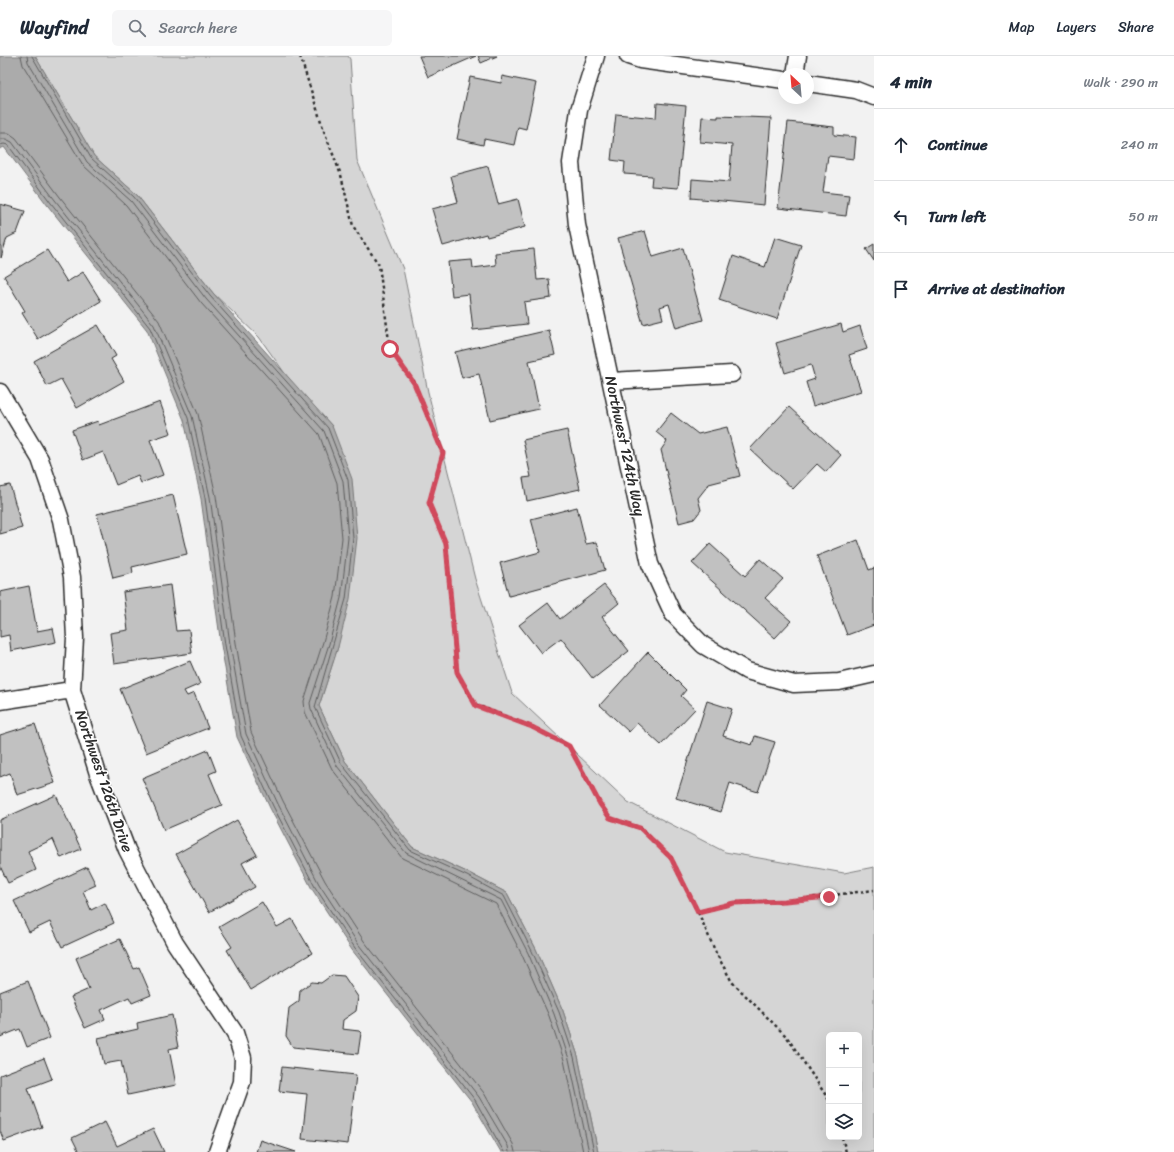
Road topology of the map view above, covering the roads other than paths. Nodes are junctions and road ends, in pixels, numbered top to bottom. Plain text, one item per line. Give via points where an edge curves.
1 (596, 56) edge
2 (628, 56) edge
3 (798, 56) edge
4 (796, 68) edge
5 (778, 79) edge
6 (814, 84) edge
7 (874, 97) edge
8 (732, 374) dead end
9 (611, 381) junction
10 (0, 392) edge
11 (6, 415) edge
12 (874, 674) edge
13 (72, 690) junction
14 (0, 701) edge
15 (217, 1152) edge

1 - 9 street, Northwest 124th Way via 579,110 571,163 577,225
2 - 5 street via 640,60
3 - 4 street
6 - 7 street via 856,90
8 - 9 street
9 - 12 street, Northwest 124th Way via 650,564 673,614 703,645 747,671 794,684 839,682
10 - 11 street, Northwest 126th Drive
11 - 13 street, Northwest 126th Drive via 40,459 61,520 72,577
13 - 14 street
13 - 15 street, Northwest 126th Drive via 98,774 127,850 175,943 235,1033 243,1058 242,1082

